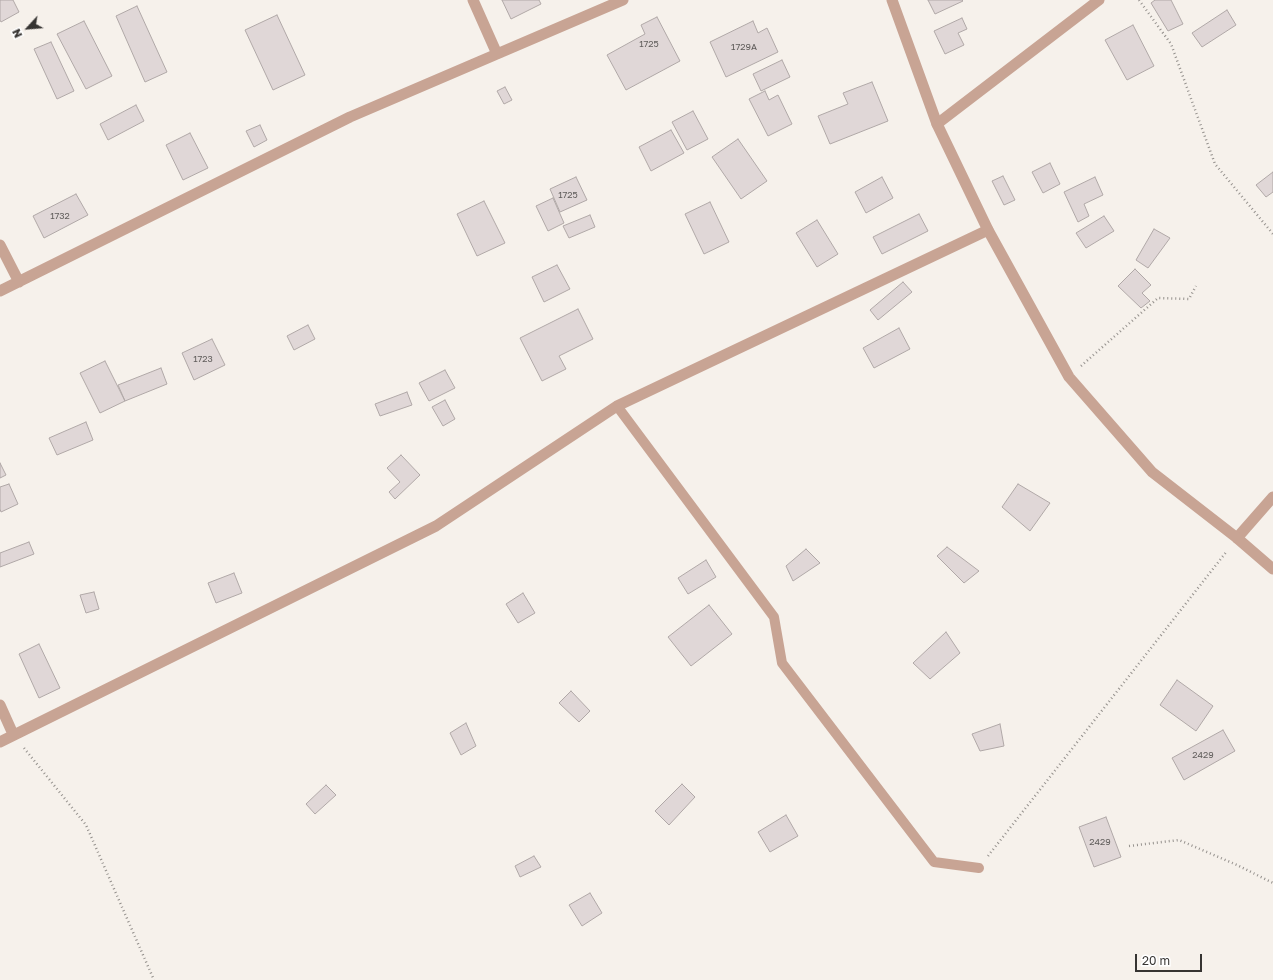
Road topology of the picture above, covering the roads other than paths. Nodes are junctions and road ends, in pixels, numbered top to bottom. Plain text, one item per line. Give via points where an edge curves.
1 (473, 0) edge
2 (623, 0) edge
3 (892, 0) edge
4 (1099, 0) edge
5 (497, 54) junction
6 (937, 124) junction
7 (988, 230) junction
8 (0, 245) edge
9 (19, 282) junction
10 (0, 291) edge
11 (617, 406) junction
12 (1273, 497) edge
13 (1237, 538) junction
14 (1273, 569) edge
15 (0, 705) edge
16 (13, 734) junction
17 (0, 742) edge
18 (979, 868) road end

1 - 5 street
2 - 5 street
3 - 6 street
4 - 6 street
5 - 9 street via 350,117
6 - 7 street
7 - 11 street
7 - 13 street via 1069,377 1152,472
8 - 9 street
9 - 10 street
11 - 16 street via 436,526
11 - 18 lane via 774,617 782,663 934,862
12 - 13 street
13 - 14 street
15 - 16 street
16 - 17 street

